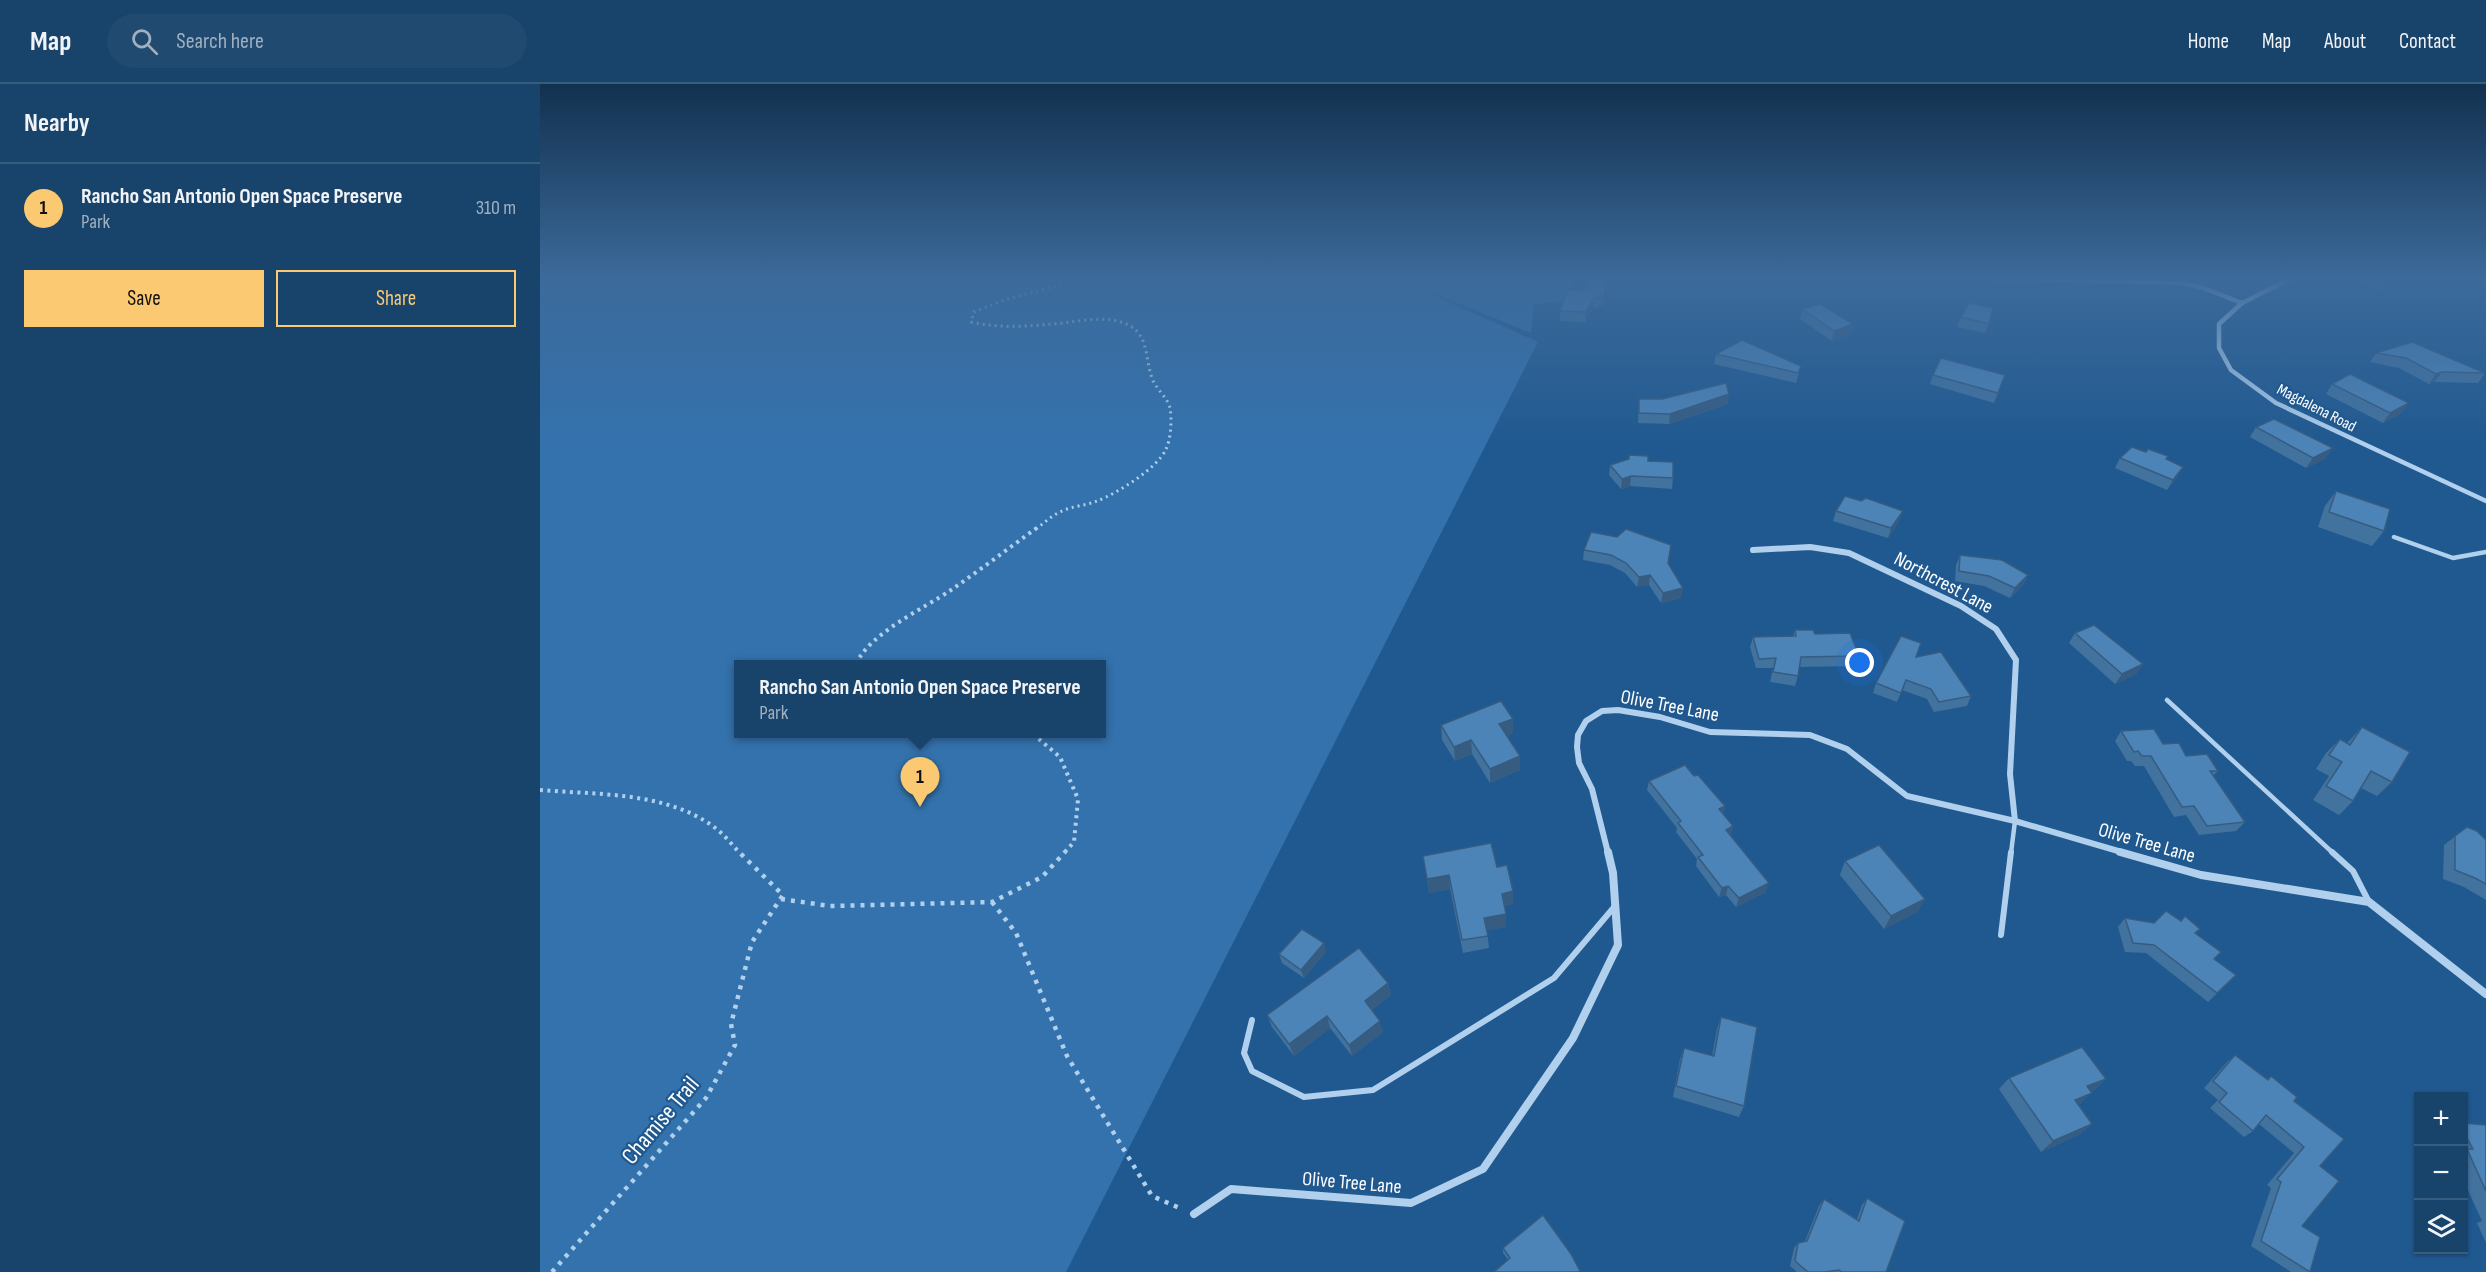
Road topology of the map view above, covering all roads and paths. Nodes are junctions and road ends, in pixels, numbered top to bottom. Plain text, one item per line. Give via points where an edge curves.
1 (1139, 333) edge
2 (2219, 333) edge
3 (2486, 501) edge
4 (2394, 537) dead end
5 (1753, 550) dead end
6 (2486, 552) edge
7 (858, 660) edge
8 (2167, 700) dead end
9 (1037, 738) edge
10 (540, 790) edge
11 (2015, 821) junction
12 (781, 899) junction
13 (992, 902) junction
14 (2369, 902) junction
15 (1615, 906) junction
16 (2001, 935) dead end
17 (2486, 994) edge
18 (1252, 1020) dead end
19 (1194, 1214) joint
20 (552, 1272) edge

1 - 7 path via 1147,347 1155,387 1170,406 1166,450 1154,464 1098,501 1059,512 896,625 861,653
2 - 3 street, Magdalena Road via 2219,348 2232,370 2276,403
4 - 6 lane via 2454,558
5 - 11 street, Northcrest Lane via 1810,548 1849,553 1961,606 1996,629 2016,660 2010,774
8 - 14 lane via 2353,872
9 - 13 path via 1060,757 1078,799 1074,842 1042,877
10 - 12 path via 645,799 678,808 714,827 783,895
11 - 14 street, Olive Tree Lane via 2201,875
11 - 15 street, Olive Tree Lane via 1907,796 1847,749 1810,735 1710,732 1660,717 1602,711 1586,721 1577,747 1613,873
11 - 16 lane
12 - 13 path via 830,906
12 - 20 path, Chamise Trail via 752,942 730,1024 735,1046 706,1098
13 - 19 path via 1016,933 1067,1056 1152,1196
14 - 17 street, Olive Tree Lane
15 - 18 lane via 1554,978 1372,1090 1304,1097 1252,1071 1244,1053
15 - 19 street, Olive Tree Lane via 1618,945 1573,1038 1483,1169 1411,1203 1232,1189

